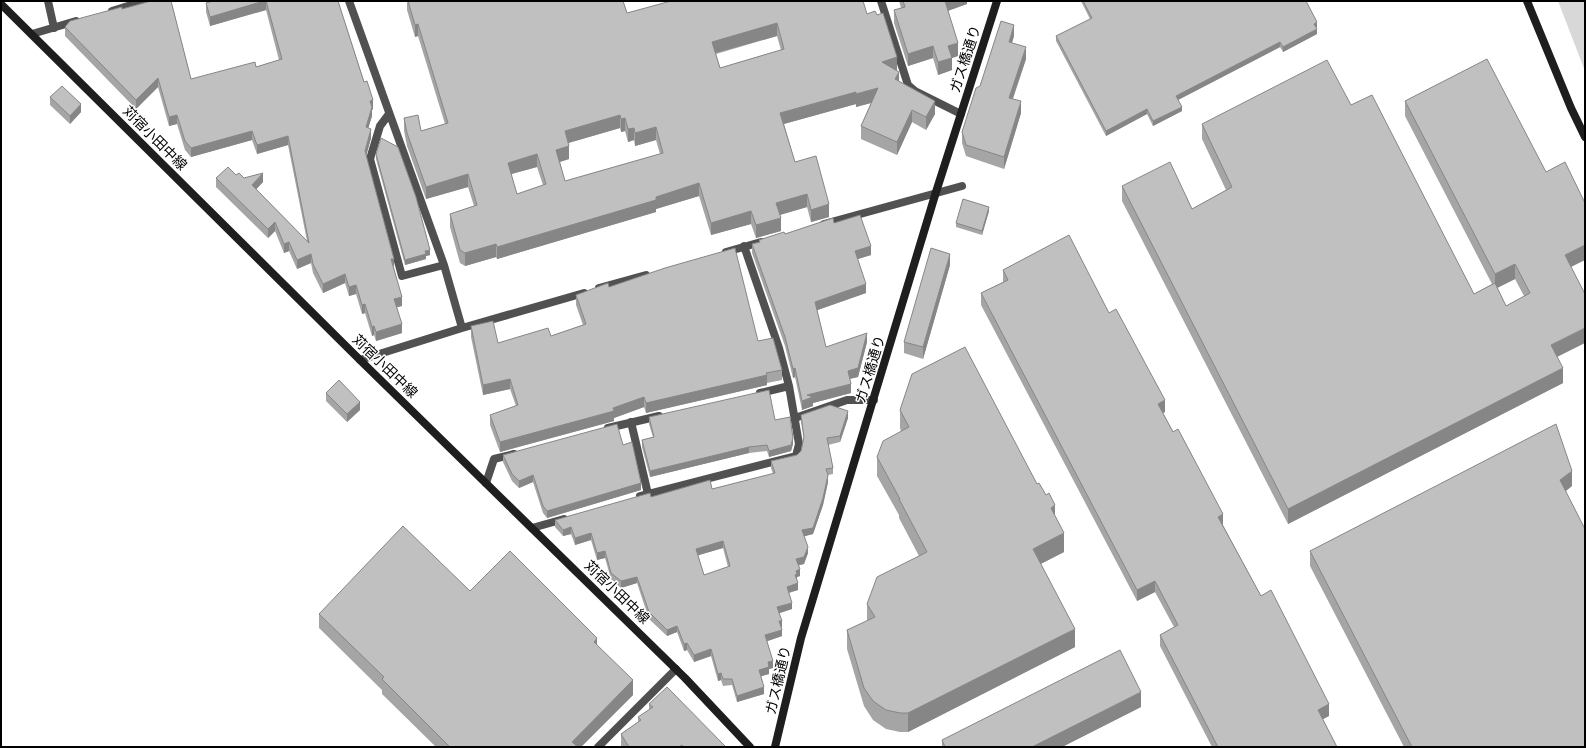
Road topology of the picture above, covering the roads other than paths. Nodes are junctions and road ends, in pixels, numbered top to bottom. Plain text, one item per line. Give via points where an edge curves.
1 (48, 1) edge
2 (144, 1) edge
3 (348, 1) edge
4 (882, 1) edge
5 (997, 1) edge
6 (1527, 1) edge
7 (1, 4) edge
8 (104, 13) edge
9 (82, 19) edge
10 (54, 28) junction
11 (32, 34) junction
12 (389, 114) junction
13 (961, 114) junction
14 (1585, 137) edge
15 (962, 186) dead end
16 (936, 192) junction
17 (819, 225) edge
18 (766, 240) edge
19 (744, 246) junction
20 (721, 253) edge
21 (444, 265) junction
22 (653, 273) edge
23 (462, 328) junction
24 (360, 360) junction
25 (789, 386) junction
26 (752, 395) edge
27 (874, 400) junction
28 (669, 414) edge
29 (795, 418) junction
30 (631, 422) junction
31 (601, 430) edge
32 (525, 451) edge
33 (486, 483) junction
34 (648, 494) junction
35 (633, 498) edge
36 (575, 515) edge
37 (532, 528) junction
38 (676, 668) junction
39 (598, 747) edge
40 (750, 747) edge
41 (775, 747) edge

1 - 10 street
2 - 8 street
3 - 12 street
4 - 13 street via 908,85 915,92
5 - 13 street, ガス橋通り
6 - 14 street via 1570,108
7 - 11 street, 苅宿小田中線
9 - 10 street
10 - 11 street
11 - 24 street, 苅宿小田中線
12 - 21 street
12 - 21 street via 380,126 370,159 402,276
13 - 16 street, ガス橋通り
15 - 16 street
16 - 17 street
16 - 27 street, ガス橋通り
18 - 19 street
19 - 20 street
19 - 25 street via 779,348
21 - 23 street
22 - 23 street
23 - 24 street
24 - 33 street, 苅宿小田中線
25 - 26 street
25 - 29 street
27 - 29 street via 847,400
27 - 41 street, ガス橋通り via 801,638
28 - 30 street
29 - 34 street via 799,444 796,456
30 - 31 street
30 - 34 street
32 - 33 street via 494,459
33 - 37 street, 苅宿小田中線
34 - 35 street
36 - 37 street
37 - 38 street, 苅宿小田中線
38 - 39 street
38 - 40 street, 苅宿小田中線

